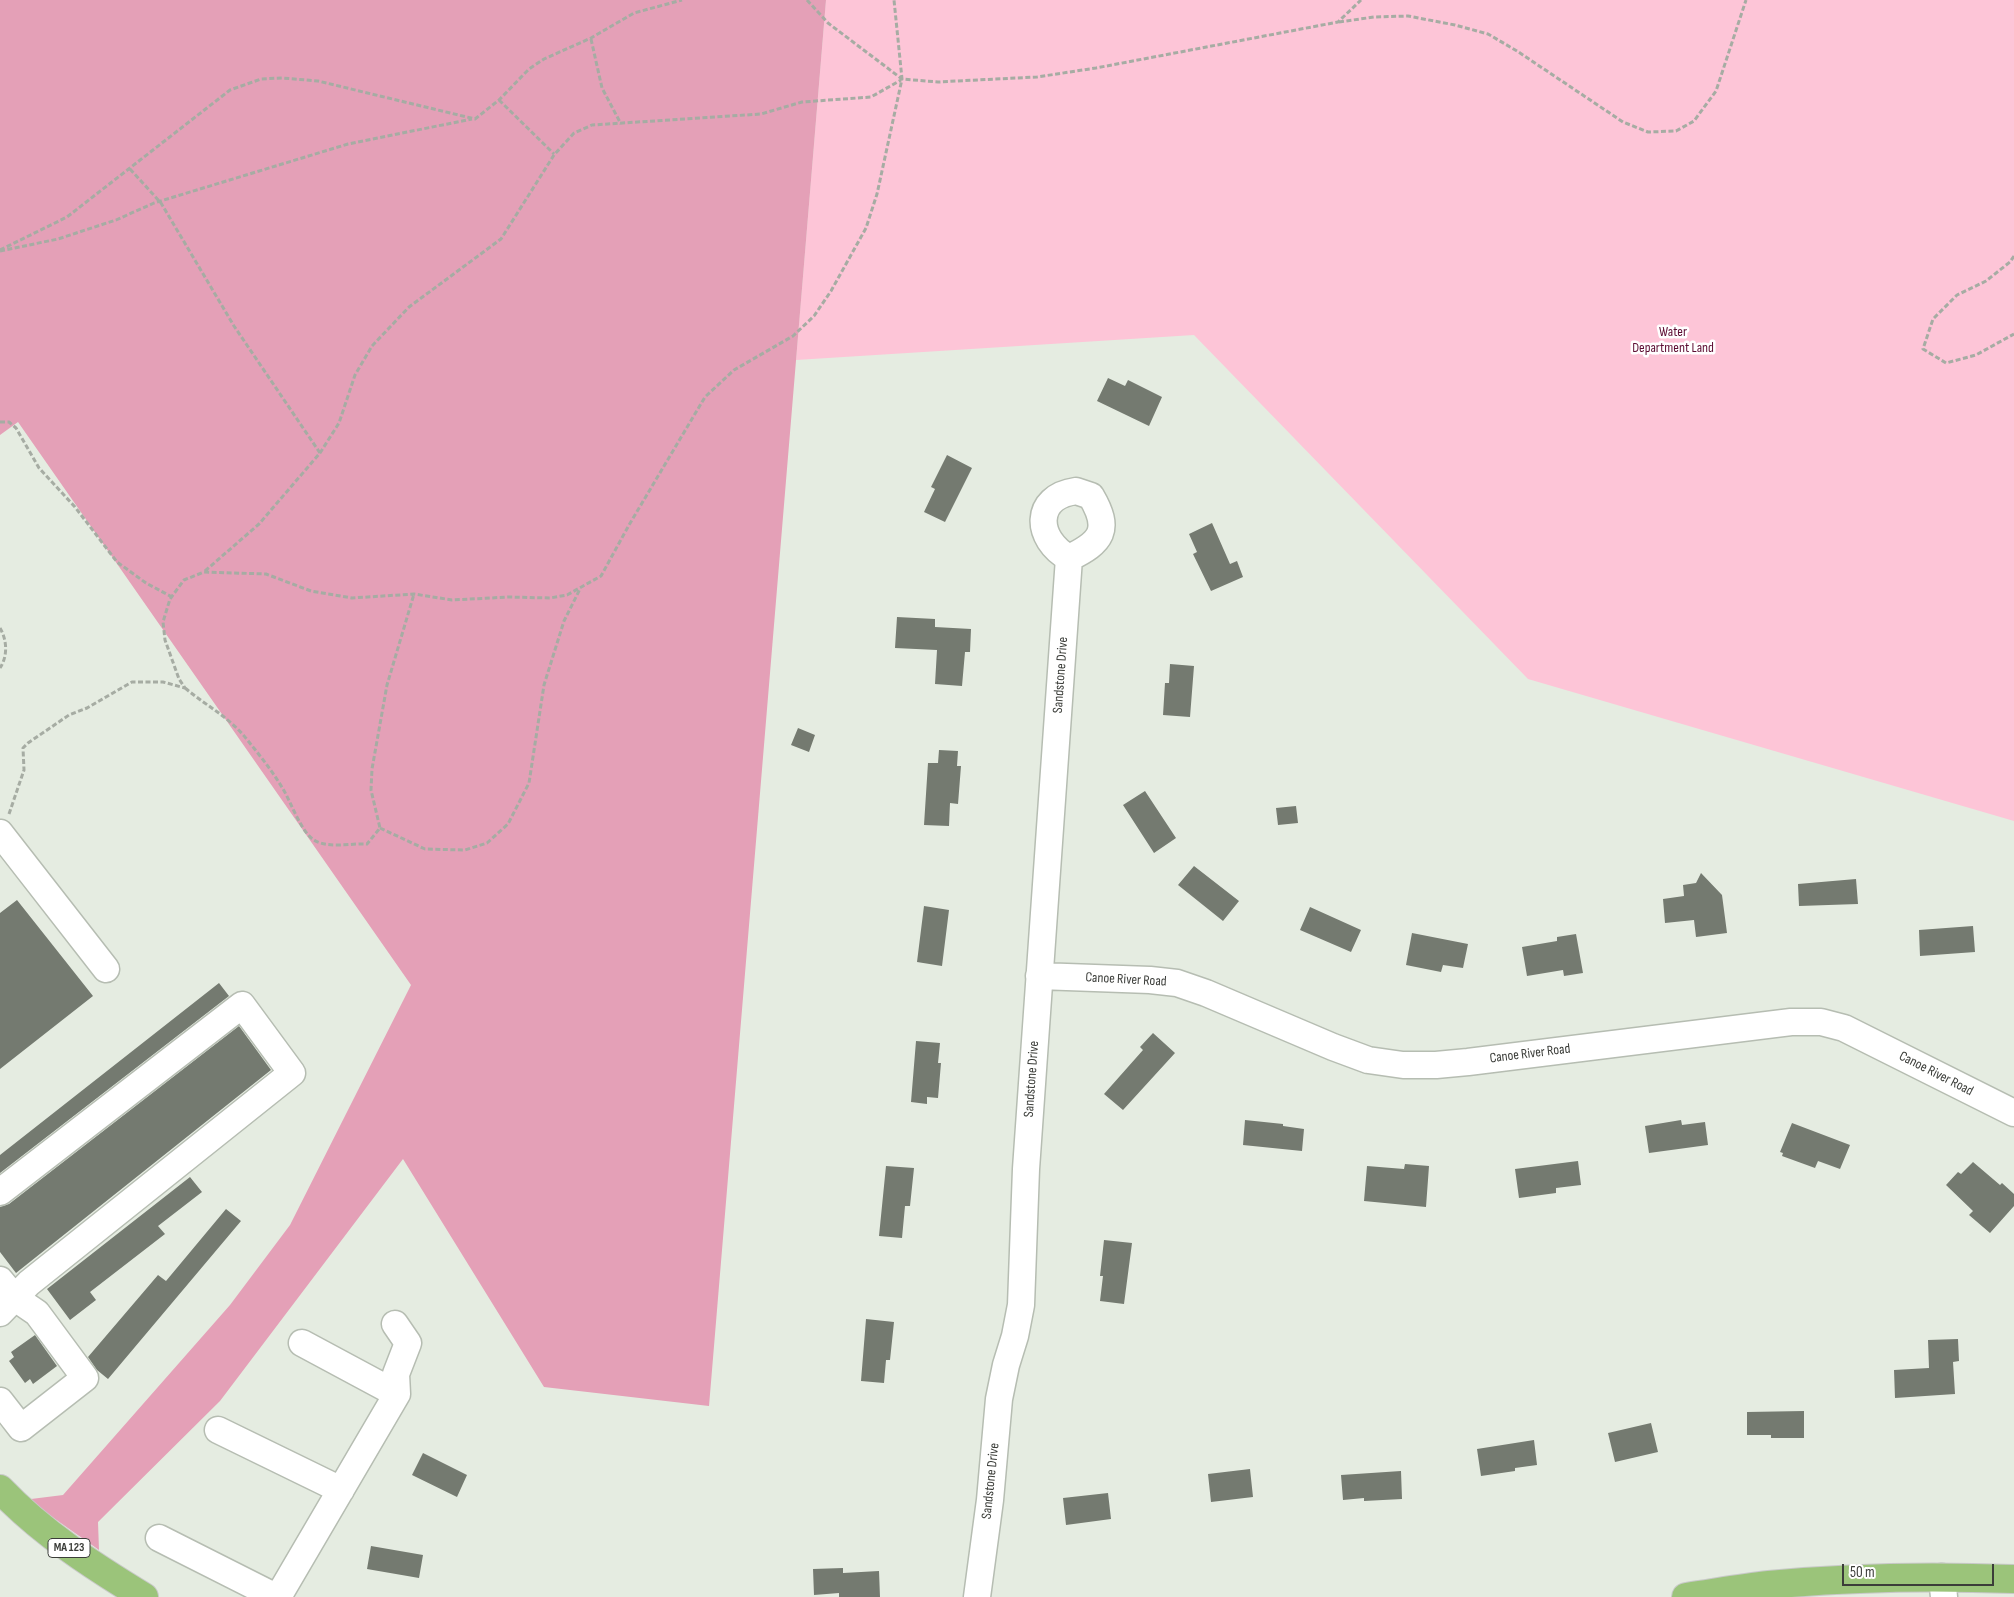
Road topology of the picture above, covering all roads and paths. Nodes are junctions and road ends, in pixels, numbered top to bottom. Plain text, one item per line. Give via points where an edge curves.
1 (682, 0) edge
2 (807, 0) edge
3 (894, 0) edge
4 (1362, 0) edge
5 (1746, 0) edge
6 (1338, 22) junction
7 (591, 38) junction
8 (902, 79) junction
9 (499, 100) junction
10 (475, 119) junction
11 (621, 124) junction
12 (554, 155) junction
13 (130, 169) junction
14 (161, 203) junction
15 (0, 250) edge
16 (2014, 256) edge
17 (2014, 334) edge
18 (0, 422) edge
19 (320, 453) junction
20 (1069, 558) dead end
21 (204, 572) junction
22 (580, 589) junction
23 (414, 594) junction
24 (172, 597) junction
25 (0, 628) edge
26 (0, 668) edge
27 (185, 688) junction
28 (380, 828) junction
29 (3, 842) edge
30 (106, 969) dead end
31 (1039, 976) junction
32 (2014, 1113) edge
33 (0, 1192) edge
34 (5, 1297) edge
35 (395, 1324) dead end
36 (302, 1343) dead end
37 (397, 1394) junction
38 (0, 1401) edge
39 (218, 1430) dead end
40 (0, 1489) edge
41 (341, 1490) junction
42 (159, 1538) dead end
43 (2014, 1578) edge
44 (1943, 1587) edge
45 (144, 1597) edge
46 (277, 1597) edge
47 (977, 1597) edge
48 (1686, 1597) edge

1 - 7 path via 634,13
2 - 8 path via 828,23
3 - 8 path
4 - 6 path
5 - 6 path via 1716,92 1694,121 1676,131 1648,132 1623,122 1488,34 1408,16
6 - 8 path via 1036,77 938,82
7 - 9 path via 529,68
7 - 11 path via 602,88
8 - 11 path via 871,97 802,102 761,114
8 - 22 path via 878,194 866,228 831,291 814,316 792,336 734,370 705,397 601,576
9 - 10 path
9 - 12 path
10 - 13 path via 318,82 261,79 230,90
10 - 14 path via 348,144
11 - 12 path via 592,125 574,133
12 - 19 path via 501,239 409,307 372,346 355,374 339,423
13 - 14 path
13 - 15 path via 67,217
14 - 15 path via 58,239
14 - 19 path via 234,326
16 - 17 path via 1986,281 1957,295 1933,319 1923,350 1946,364 1976,355
18 - 24 path via 9,422 16,428 39,468 117,562
19 - 21 path via 259,524
20 - 31 street, Sandstone Drive
21 - 23 path via 266,574 311,591 352,598
21 - 24 path via 184,580
22 - 23 path via 550,598 452,600
22 - 28 path via 564,621 544,685 529,783 508,824 488,843 465,850 425,850
23 - 28 path via 387,685 372,769 371,790
24 - 27 path via 163,622 165,640 178,679
25 - 26 path via 6,649
27 - 28 path via 238,728 282,788 313,840 334,846 367,844
27 - 29 path via 163,682 132,682 69,716 28,743 23,748 24,770
29 - 30 street
31 - 32 street, Canoe River Road via 1176,983 1368,1060 1403,1065 1468,1062 1792,1022 1821,1022 1844,1028
31 - 47 street, Sandstone Drive via 1021,1305 999,1399
33 - 34 street via 242,1006 292,1073 29,1283
34 - 38 street via 36,1313 85,1378 21,1428
35 - 37 street via 408,1343 396,1374
36 - 37 street
37 - 41 street
39 - 41 street
40 - 45 highway, MA 123 via 53,1537
41 - 46 street
42 - 46 street
43 - 44 highway
44 - 48 highway via 1852,1580 1769,1585

